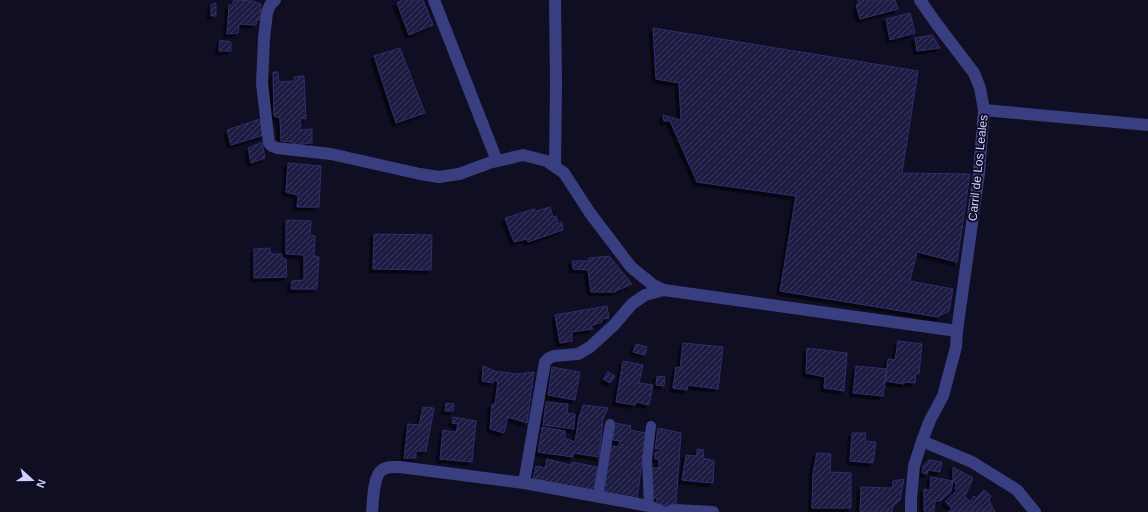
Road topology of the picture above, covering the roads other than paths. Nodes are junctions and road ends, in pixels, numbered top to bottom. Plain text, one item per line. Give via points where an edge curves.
1 (275, 0) edge
2 (434, 0) edge
3 (555, 0) edge
4 (920, 0) edge
5 (984, 110) junction
6 (1148, 125) edge
7 (497, 161) junction
8 (555, 167) junction
9 (664, 290) junction
10 (957, 330) junction
11 (610, 424) dead end
12 (651, 426) dead end
13 (922, 441) junction
14 (524, 483) junction
15 (598, 496) junction
16 (649, 506) junction
17 (372, 512) edge
18 (664, 512) edge
19 (668, 512) edge
20 (713, 512) edge
21 (911, 512) edge
22 (1035, 512) edge

1 - 7 street via 267,13 262,84 268,136 272,146 331,154 439,177 459,174
2 - 7 street
3 - 8 street
4 - 5 street, Carril de Los Leales via 974,72
5 - 6 street
5 - 10 street, Carril de Los Leales via 979,173
7 - 8 street via 523,155 547,161
8 - 9 street via 564,173 590,213 631,267 653,286
9 - 10 street
9 - 14 street via 645,295 632,304 590,347 578,354 554,356 545,362
10 - 13 street, Carril de Los Leales via 956,347 943,396
11 - 15 lane
12 - 16 lane via 647,460
13 - 21 street, Carril de Los Leales via 914,466
13 - 22 street via 972,462 1017,490
14 - 15 street
14 - 17 street via 389,466 378,473
15 - 16 street
16 - 18 street
19 - 20 street

